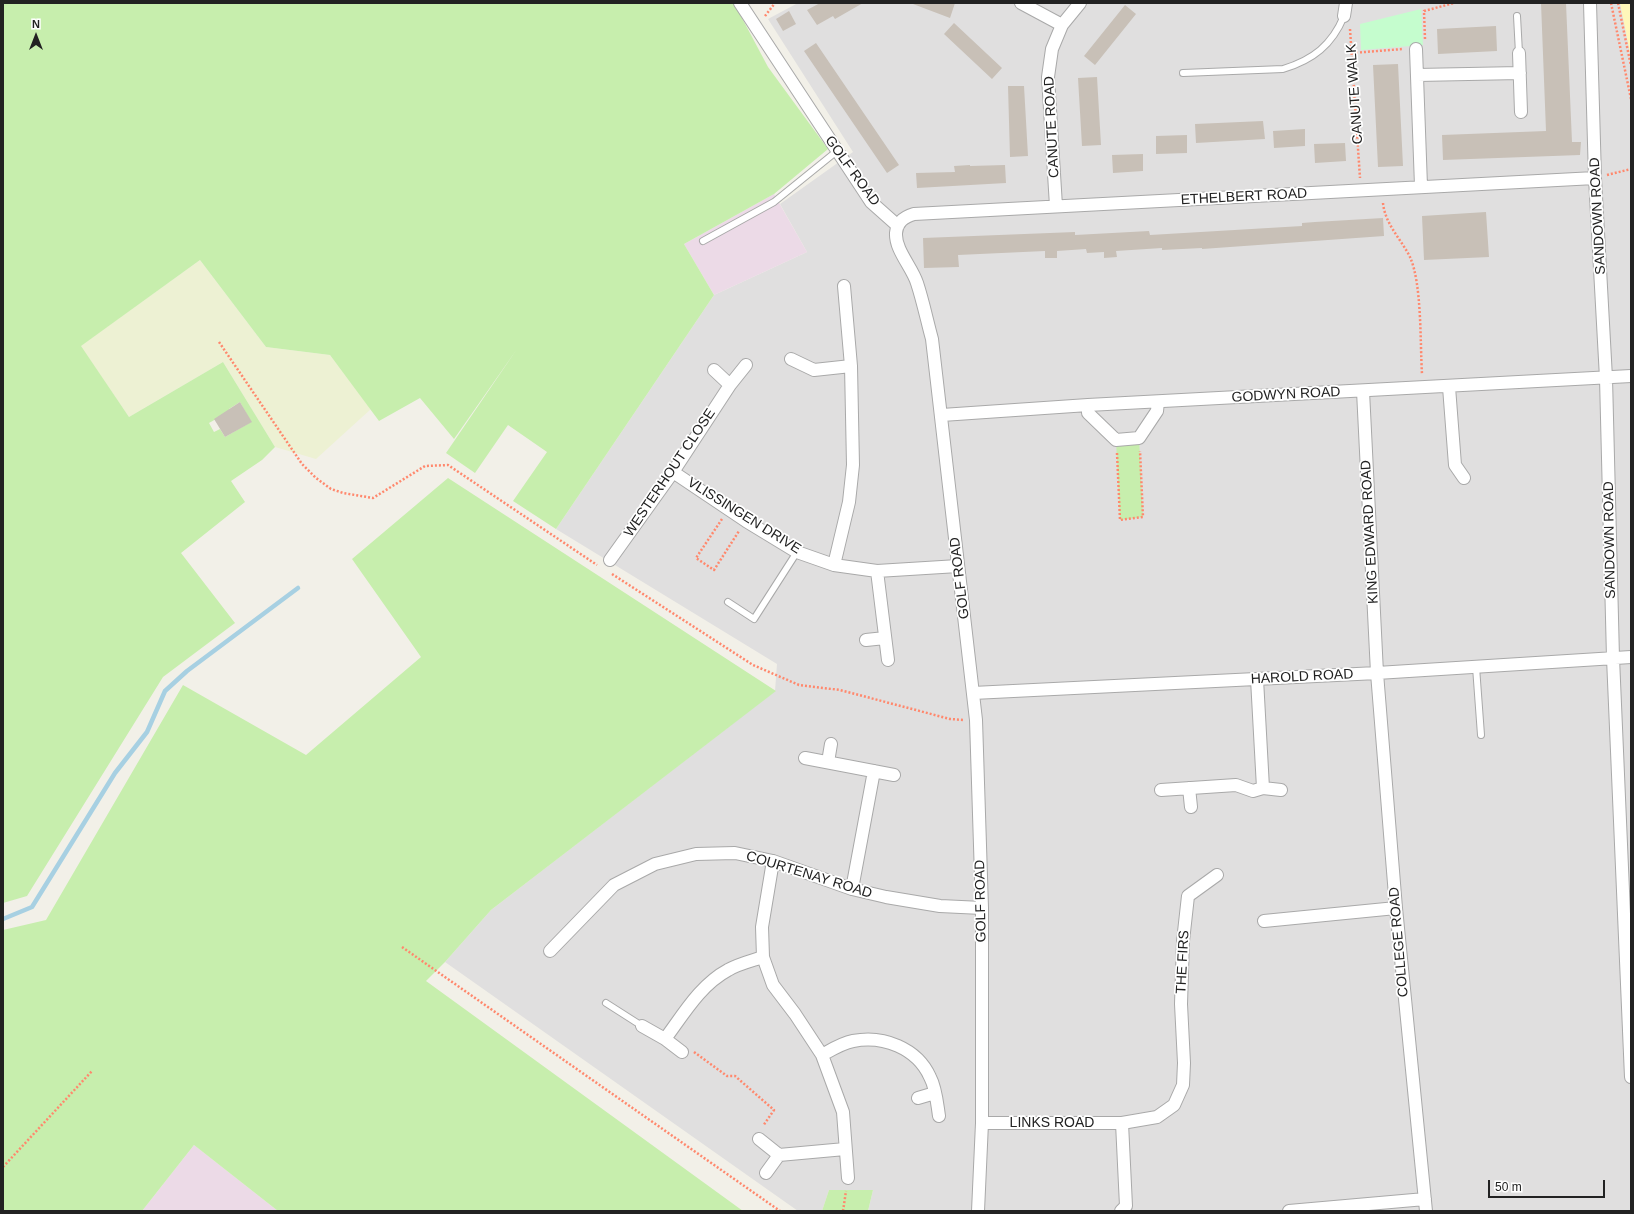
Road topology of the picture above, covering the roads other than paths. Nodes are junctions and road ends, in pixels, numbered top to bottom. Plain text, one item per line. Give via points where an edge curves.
1 (740, 3) edge
2 (1021, 3) edge
3 (1080, 3) edge
4 (1346, 3) edge
5 (1590, 3) edge
6 (1344, 16) joint
7 (1517, 16) dead end
8 (1062, 25) junction
9 (1416, 48) road end
10 (1519, 53) joint
11 (1182, 74) dead end
12 (1417, 74) junction
13 (1520, 74) junction
14 (1521, 112) dead end
15 (837, 151) junction
16 (1595, 178) junction
17 (1421, 186) junction
18 (1056, 206) junction
19 (898, 226) junction
20 (703, 241) dead end
21 (844, 286) dead end
22 (792, 359) dead end
23 (746, 365) dead end
24 (851, 366) junction
25 (714, 370) dead end
26 (1631, 376) edge
27 (1606, 378) junction
28 (730, 385) junction
29 (1449, 387) junction
30 (1363, 391) junction
31 (1158, 402) junction
32 (1088, 405) junction
33 (942, 415) junction
34 (673, 472) junction
35 (1464, 478) dead end
36 (797, 552) junction
37 (605, 564) road end
38 (834, 565) junction
39 (958, 566) junction
40 (877, 571) junction
41 (728, 602) dead end
42 (885, 638) junction
43 (866, 640) dead end
44 (1631, 657) edge
45 (1612, 658) junction
46 (888, 660) dead end
47 (1476, 667) junction
48 (1377, 673) junction
49 (1257, 680) junction
50 (973, 694) junction
51 (1481, 735) dead end
52 (831, 744) dead end
53 (805, 758) dead end
54 (828, 762) junction
55 (874, 771) junction
56 (894, 774) dead end
57 (1189, 788) junction
58 (1263, 788) junction
59 (1161, 790) dead end
60 (1281, 790) dead end
61 (1191, 807) dead end
62 (773, 861) junction
63 (1217, 875) dead end
64 (852, 889) junction
65 (982, 908) junction
66 (1396, 908) junction
67 (1264, 921) dead end
68 (550, 951) dead end
69 (763, 957) junction
70 (606, 1003) dead end
71 (642, 1026) joint
72 (665, 1039) junction
73 (682, 1052) road end
74 (822, 1055) junction
75 (1184, 1063) joint
76 (1631, 1077) edge
77 (935, 1093) junction
78 (918, 1098) dead end
79 (939, 1116) dead end
80 (982, 1123) junction
81 (1122, 1123) junction
82 (759, 1140) road end
83 (846, 1149) junction
84 (779, 1154) junction
85 (766, 1173) dead end
86 (848, 1178) road end
87 (1425, 1205) edge
88 (978, 1211) edge
89 (1121, 1211) edge
90 (1289, 1211) edge

1 - 15 street, GOLF ROAD
2 - 8 street
3 - 8 street, CANUTE ROAD
4 - 6 street
5 - 16 street, SANDOWN ROAD
6 - 11 lane via 1336,34 1323,49 1293,66 1283,69
7 - 10 lane
8 - 18 street, CANUTE ROAD via 1052,49 1048,77
9 - 12 street
10 - 13 street
12 - 13 street
12 - 17 street
13 - 14 street
15 - 19 street, GOLF ROAD via 871,202
15 - 20 lane via 774,202
16 - 17 street, ETHELBERT ROAD
16 - 27 street, SANDOWN ROAD
17 - 18 street, ETHELBERT ROAD
18 - 19 street, ETHELBERT ROAD via 914,214 903,218
19 - 33 street, GOLF ROAD via 896,234 899,248 917,282 932,339
21 - 24 street
22 - 24 street via 814,370
23 - 28 street, WESTERHOUT CLOSE
24 - 38 street via 852,482
25 - 28 street
26 - 27 street, GODWYN ROAD
27 - 29 street, GODWYN ROAD
27 - 45 street, SANDOWN ROAD
28 - 34 street, WESTERHOUT CLOSE
29 - 30 street, GODWYN ROAD
29 - 35 street via 1454,465
30 - 31 street, GODWYN ROAD
30 - 48 street, KING EDWARD ROAD
31 - 32 street, GODWYN ROAD
31 - 32 street via 1157,411 1139,438 1116,440 1088,414
32 - 33 street, GODWYN ROAD
33 - 39 street, GOLF ROAD
34 - 36 street, VLISSINGEN DRIVE
34 - 37 street, WESTERHOUT CLOSE
36 - 38 street, VLISSINGEN DRIVE
36 - 41 lane via 754,619
38 - 40 street, VLISSINGEN DRIVE
39 - 40 street, VLISSINGEN DRIVE
39 - 50 street, GOLF ROAD
40 - 42 street
42 - 43 street
42 - 46 street
44 - 45 street, HAROLD ROAD
45 - 47 street, HAROLD ROAD
45 - 76 street, SANDOWN ROAD
47 - 48 street, HAROLD ROAD
47 - 51 lane
48 - 49 street, HAROLD ROAD
48 - 66 street, COLLEGE ROAD
49 - 50 street, HAROLD ROAD
49 - 58 street
50 - 65 street, GOLF ROAD
52 - 54 street
53 - 54 street
54 - 55 street
55 - 56 street
55 - 64 street
57 - 58 street via 1236,785 1253,791
57 - 59 street
57 - 61 street
58 - 60 street
62 - 64 street, COURTENAY ROAD
62 - 68 street, COURTENAY ROAD via 735,853 696,854 655,864 614,885
62 - 69 street via 762,927
63 - 75 street, THE FIRS via 1188,896 1183,941 1181,1004
64 - 65 street, COURTENAY ROAD via 940,906
65 - 80 street, GOLF ROAD
66 - 67 street
66 - 87 street, COLLEGE ROAD
69 - 72 street via 727,970 708,985
69 - 74 street via 773,985
70 - 71 lane
71 - 72 street
72 - 73 street
74 - 77 street via 852,1041 880,1040 904,1048 920,1060 931,1077
74 - 83 street via 842,1112
75 - 81 street, LINKS ROAD via 1183,1085 1174,1105 1157,1117
77 - 78 street
77 - 79 street
80 - 81 street, LINKS ROAD
80 - 88 street, GOLF ROAD
81 - 89 street via 1126,1206
82 - 84 street
83 - 84 street
83 - 86 street
84 - 85 street
87 - 90 street

